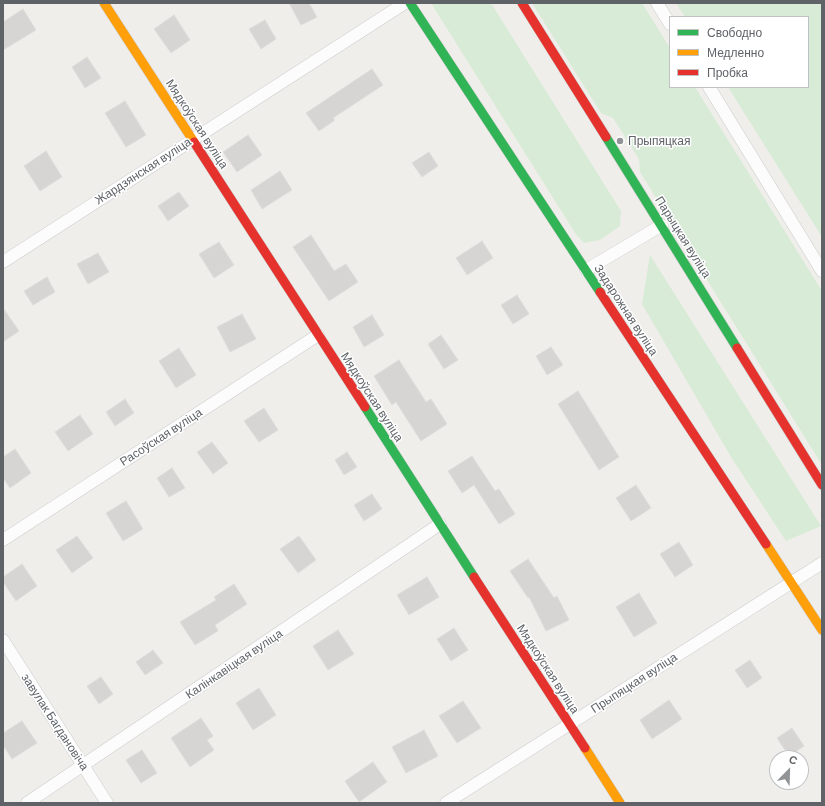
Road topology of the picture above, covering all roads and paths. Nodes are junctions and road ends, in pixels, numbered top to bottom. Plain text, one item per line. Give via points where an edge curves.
1 (104, 3) edge
2 (405, 3) edge
3 (410, 3) edge
4 (522, 3) edge
5 (657, 3) edge
6 (669, 22) edge
7 (710, 88) edge
8 (192, 139) junction
9 (662, 225) junction
10 (3, 262) edge
11 (586, 270) junction
12 (822, 270) edge
13 (318, 335) junction
14 (822, 484) edge
15 (440, 524) junction
16 (3, 540) edge
17 (822, 563) edge
18 (791, 583) junction
19 (822, 630) edge
20 (3, 640) edge
21 (570, 724) junction
22 (84, 766) junction
23 (27, 803) edge
24 (107, 803) edge
25 (446, 803) edge
26 (620, 803) edge

1 - 8 street, Мядкоўская вуліца
2 - 8 street, Жардзянская вуліца
3 - 11 street, Задарожная вуліца
4 - 9 street, Парыцкая вуліца
5 - 6 street
7 - 12 street
8 - 10 street, Жардзянская вуліца
8 - 13 street, Мядкоўская вуліца
9 - 11 street
9 - 14 street, Парыцкая вуліца
11 - 18 street, Задарожная вуліца
13 - 15 street, Мядкоўская вуліца
13 - 16 street, Расоўская вуліца
15 - 21 street, Мядкоўская вуліца
15 - 22 street, Калінкавіцкая вуліца
17 - 18 street, Прыпяцкая вуліца
18 - 19 street, Задарожная вуліца
18 - 21 street, Прыпяцкая вуліца
20 - 22 street, завулак Багдановіча
21 - 25 street, Прыпяцкая вуліца
21 - 26 street, Мядкоўская вуліца
22 - 23 street, Калінкавіцкая вуліца
22 - 24 street, завулак Багдановіча

